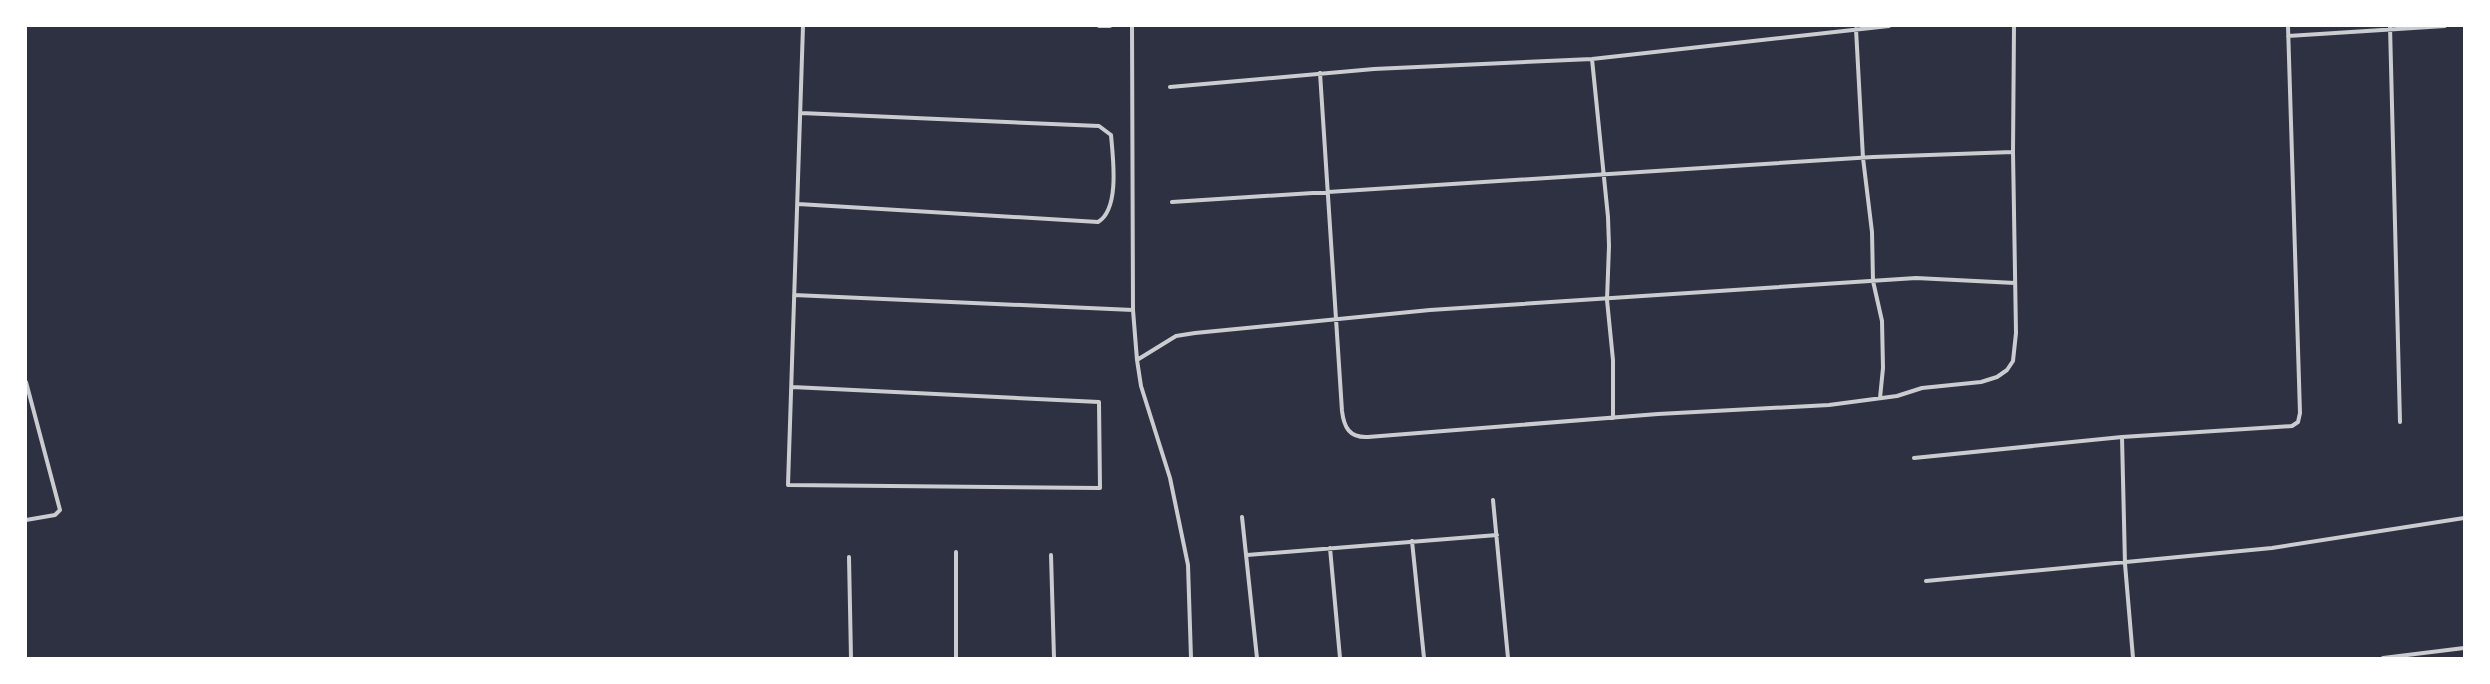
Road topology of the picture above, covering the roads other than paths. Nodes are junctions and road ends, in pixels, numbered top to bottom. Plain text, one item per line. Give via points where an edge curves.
1 (803, 26) edge
2 (1099, 26) edge
3 (1110, 26) edge
4 (1132, 26) edge
5 (1889, 26) edge
6 (2014, 26) edge
7 (2288, 26) edge
8 (2444, 26) edge
9 (2390, 27) edge
10 (1856, 29) junction
11 (2288, 36) junction
12 (1592, 59) junction
13 (1320, 74) junction
14 (1170, 87) dead end
15 (801, 113) junction
16 (2013, 152) junction
17 (1863, 158) junction
18 (1602, 173) junction
19 (1327, 192) junction
20 (1172, 202) dead end
21 (798, 204) junction
22 (1873, 281) junction
23 (2016, 283) junction
24 (794, 295) junction
25 (1607, 300) junction
26 (1133, 310) junction
27 (1335, 320) junction
28 (1137, 360) junction
29 (26, 382) edge
30 (792, 387) junction
31 (1880, 398) junction
32 (1613, 418) junction
33 (2400, 422) dead end
34 (2122, 437) junction
35 (1914, 458) dead end
36 (1493, 500) dead end
37 (1242, 517) dead end
38 (2464, 518) edge
39 (26, 520) edge
40 (1497, 535) junction
41 (1412, 541) junction
42 (1330, 548) junction
43 (956, 552) dead end
44 (1051, 555) dead end
45 (1247, 555) junction
46 (849, 557) dead end
47 (2125, 564) junction
48 (1926, 581) dead end
49 (2464, 648) edge
50 (851, 658) edge
51 (956, 658) edge
52 (1054, 658) edge
53 (1191, 658) edge
54 (1257, 658) edge
55 (1340, 658) edge
56 (1424, 658) edge
57 (1508, 658) edge
58 (2134, 658) edge
59 (2383, 658) edge

1 - 15 street
2 - 3 street
4 - 26 street
5 - 10 street
6 - 16 street
7 - 11 street
8 - 9 street
9 - 11 street
9 - 33 street
10 - 12 street
10 - 17 street
11 - 34 street via 2299,420 2292,426
12 - 13 street via 1374,69
12 - 18 street
13 - 14 street
13 - 19 street
15 - 21 street
15 - 21 street via 1099,126 1111,135 1112,194 1109,211 1098,222
16 - 17 street
16 - 23 street
17 - 18 street
17 - 22 street via 1872,232
18 - 19 street
18 - 25 street via 1609,246
19 - 20 street
19 - 27 street
21 - 24 street
22 - 23 street via 1916,278
22 - 25 street
22 - 31 street via 1882,321 1883,368
23 - 31 street via 2016,333 2013,361 2007,370 1997,377 1980,382 1934,385
24 - 26 street
24 - 30 street
25 - 27 street via 1430,310
25 - 32 street via 1613,360
26 - 28 street
27 - 28 street via 1176,336
27 - 32 street via 1344,424 1355,436
28 - 53 street via 1141,386 1170,478 1186,557
29 - 39 street via 60,510 55,515
30 - 30 street via 788,484 1100,488 1099,402
31 - 32 street via 1829,405
34 - 35 street
34 - 47 street
36 - 40 street
37 - 45 street
38 - 47 street via 2272,548
40 - 41 street
40 - 57 street
41 - 42 street
41 - 56 street
42 - 45 street
42 - 55 street
43 - 51 street
44 - 52 street
45 - 54 street
46 - 50 street
47 - 48 street
47 - 58 street
49 - 59 street

